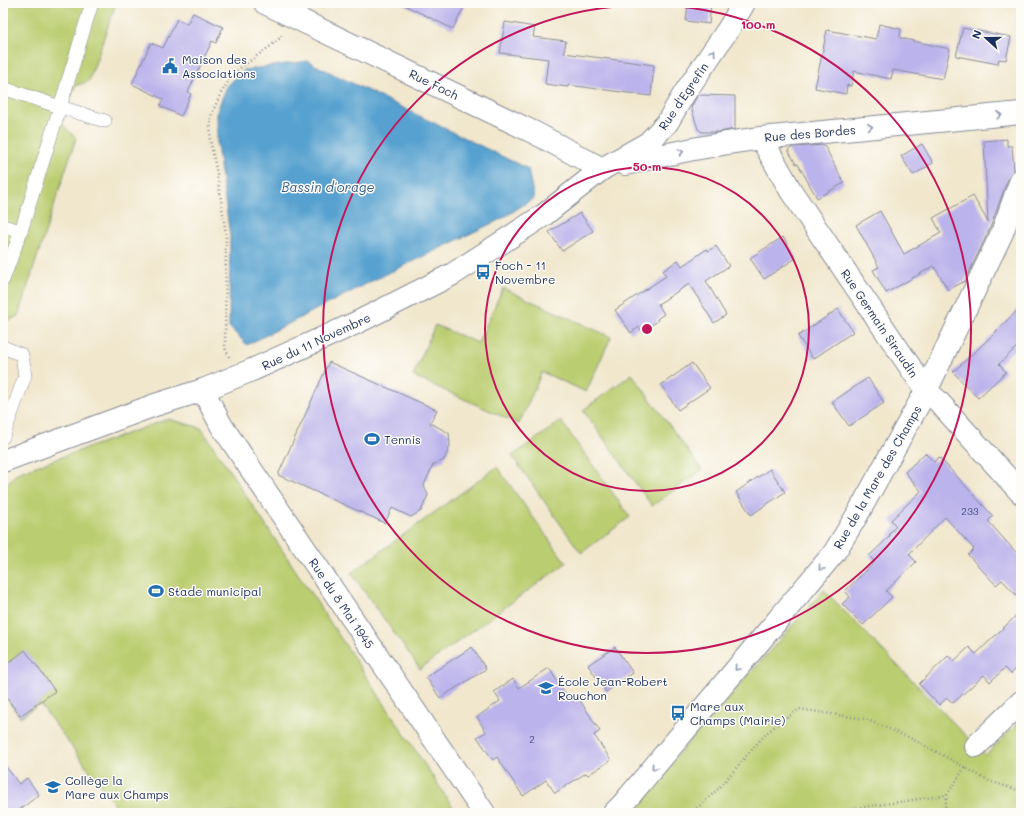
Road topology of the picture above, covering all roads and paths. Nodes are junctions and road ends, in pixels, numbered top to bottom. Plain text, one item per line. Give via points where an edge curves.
1 (92, 3) edge
2 (265, 3) edge
3 (744, 3) edge
4 (292, 16) junction
5 (3, 88) edge
6 (60, 107) junction
7 (1021, 113) edge
8 (105, 121) dead end
9 (762, 138) junction
10 (602, 170) junction
11 (1021, 180) edge
12 (3, 226) edge
13 (21, 231) junction
14 (5, 265) edge
15 (3, 280) edge
16 (3, 347) edge
17 (236, 376) junction
18 (203, 390) junction
19 (926, 391) junction
20 (3, 437) edge
21 (3, 461) edge
22 (1021, 493) edge
23 (1021, 702) edge
24 (976, 746) dead end
25 (965, 767) junction
26 (1021, 791) edge
27 (947, 795) junction
28 (484, 813) edge
29 (614, 813) edge
30 (690, 813) edge
31 (833, 813) edge
32 (950, 813) edge

1 - 6 lane
2 - 4 street, Rue Foch
10 -> 3 street, Rue d'Egrefin via 648,143 667,123
4 - 10 street, Rue Foch via 538,134
4 - 17 path via 280,38 240,68 230,79 211,116 210,139 226,234 225,348
5 - 6 lane
6 - 8 lane
6 - 13 lane
9 -> 7 street, Rue des Bordes
10 -> 9 street, Rue des Bordes via 662,155
9 - 19 street, Rue Germain Siraudin via 791,191
10 - 17 street, Rue du 11 Novembre via 544,215 453,274 356,323
11 - 19 street, Rue de la Mare des Champs via 1002,233
12 - 13 lane
13 - 14 lane
14 - 15 lane
16 - 20 lane via 22,355 25,376
17 - 18 street, Rue du 11 Novembre
18 - 21 street, Rue du 11 Novembre
18 - 28 street, Rue du 8 Mai 1945 via 221,425
19 - 22 street, Rue Germain Siraudin
19 -> 29 street, Rue de la Mare des Champs via 834,553
23 - 24 street
25 - 26 path via 988,781
25 - 27 path
25 - 30 path via 908,737 865,719 799,709 768,732 721,785
27 - 31 path
27 - 32 path via 945,807

